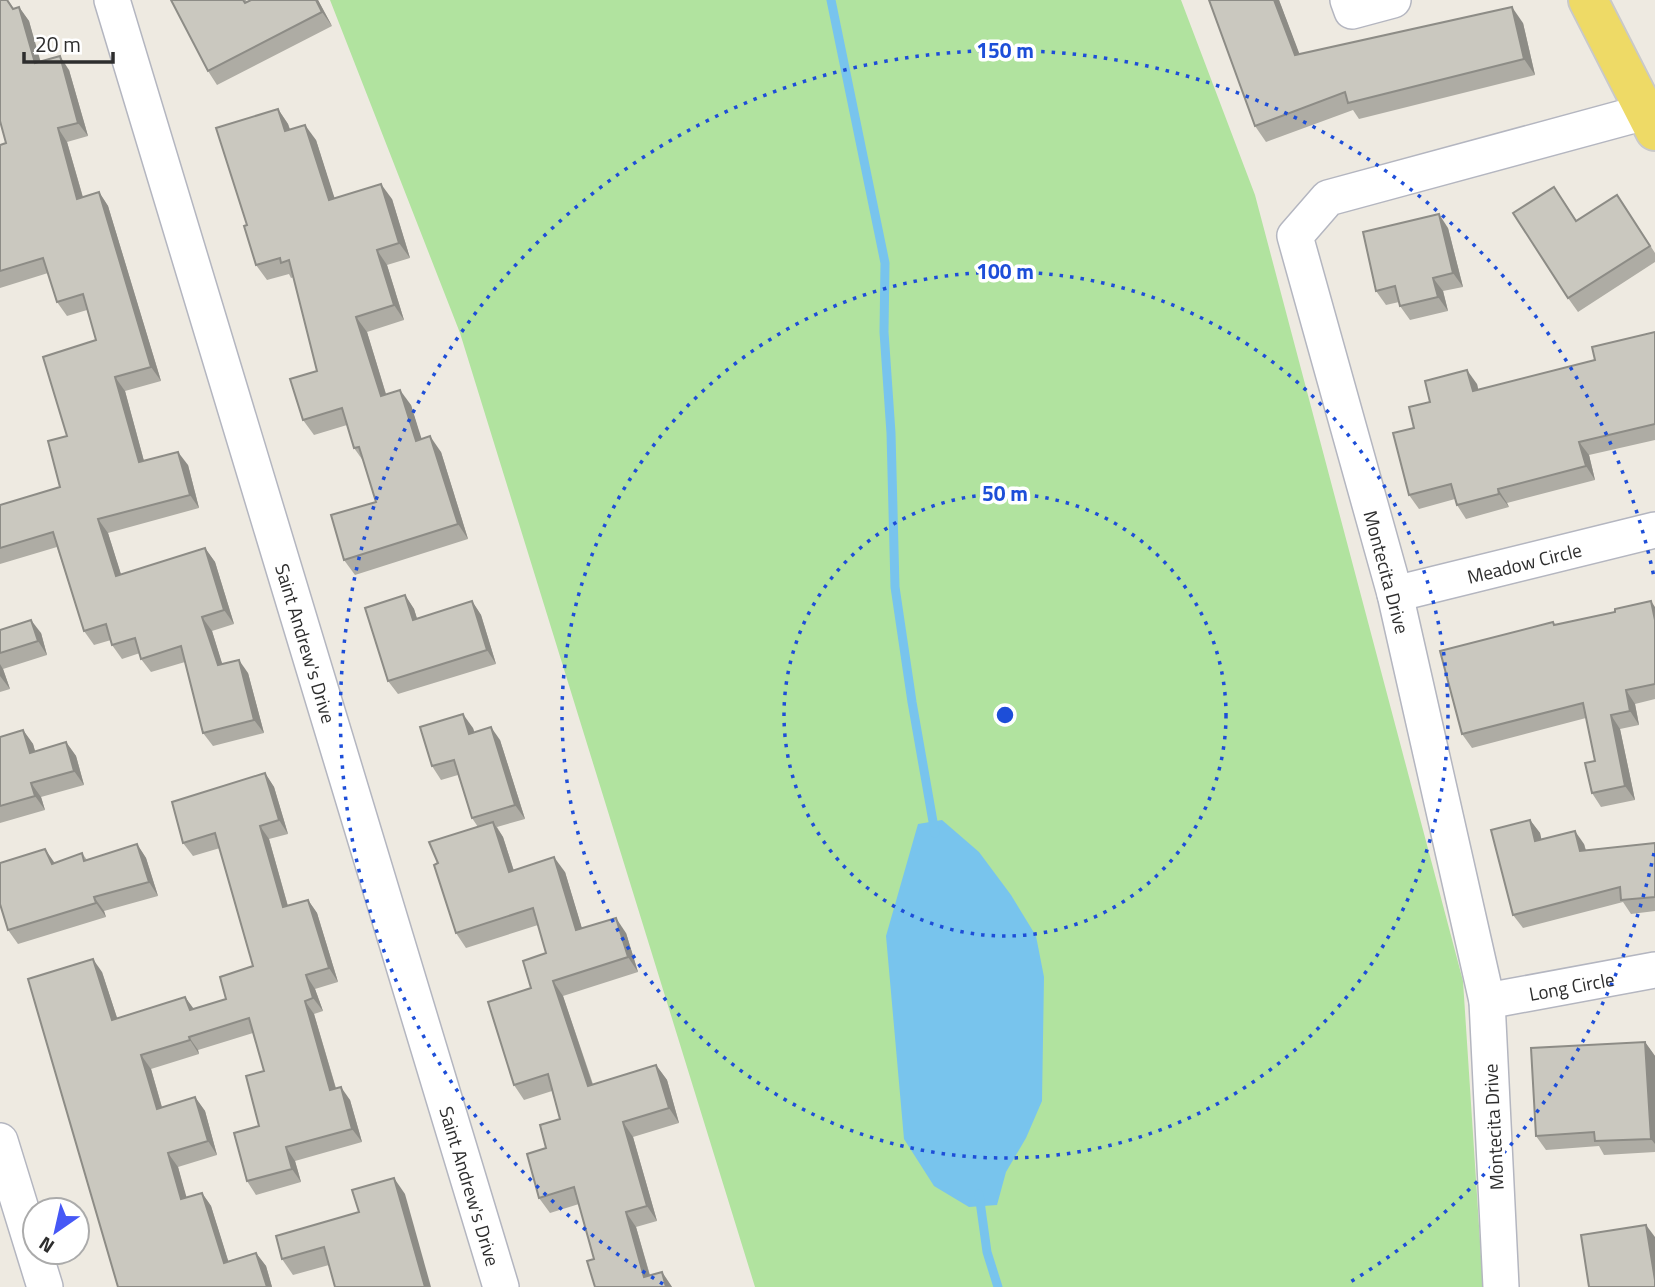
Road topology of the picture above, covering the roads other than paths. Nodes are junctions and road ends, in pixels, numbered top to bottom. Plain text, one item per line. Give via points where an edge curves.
1 (113, 0) edge
2 (1348, 0) edge
3 (1393, 0) edge
4 (1588, 0) edge
5 (1650, 122) edge
6 (1655, 530) edge
7 (1395, 594) junction
8 (1655, 970) edge
9 (1487, 1001) junction
10 (0, 1141) edge
11 (46, 1287) edge
12 (501, 1287) edge
13 (1501, 1287) edge

1 - 12 street, Saint Andrew's Drive
2 - 3 street via 1352,11
4 - 5 main road
5 - 7 street, Montecita Drive via 1328,198 1295,236
6 - 7 street, Meadow Circle
7 - 9 street, Montecita Drive
8 - 9 street, Long Circle
9 - 13 street, Montecita Drive
10 - 11 street

